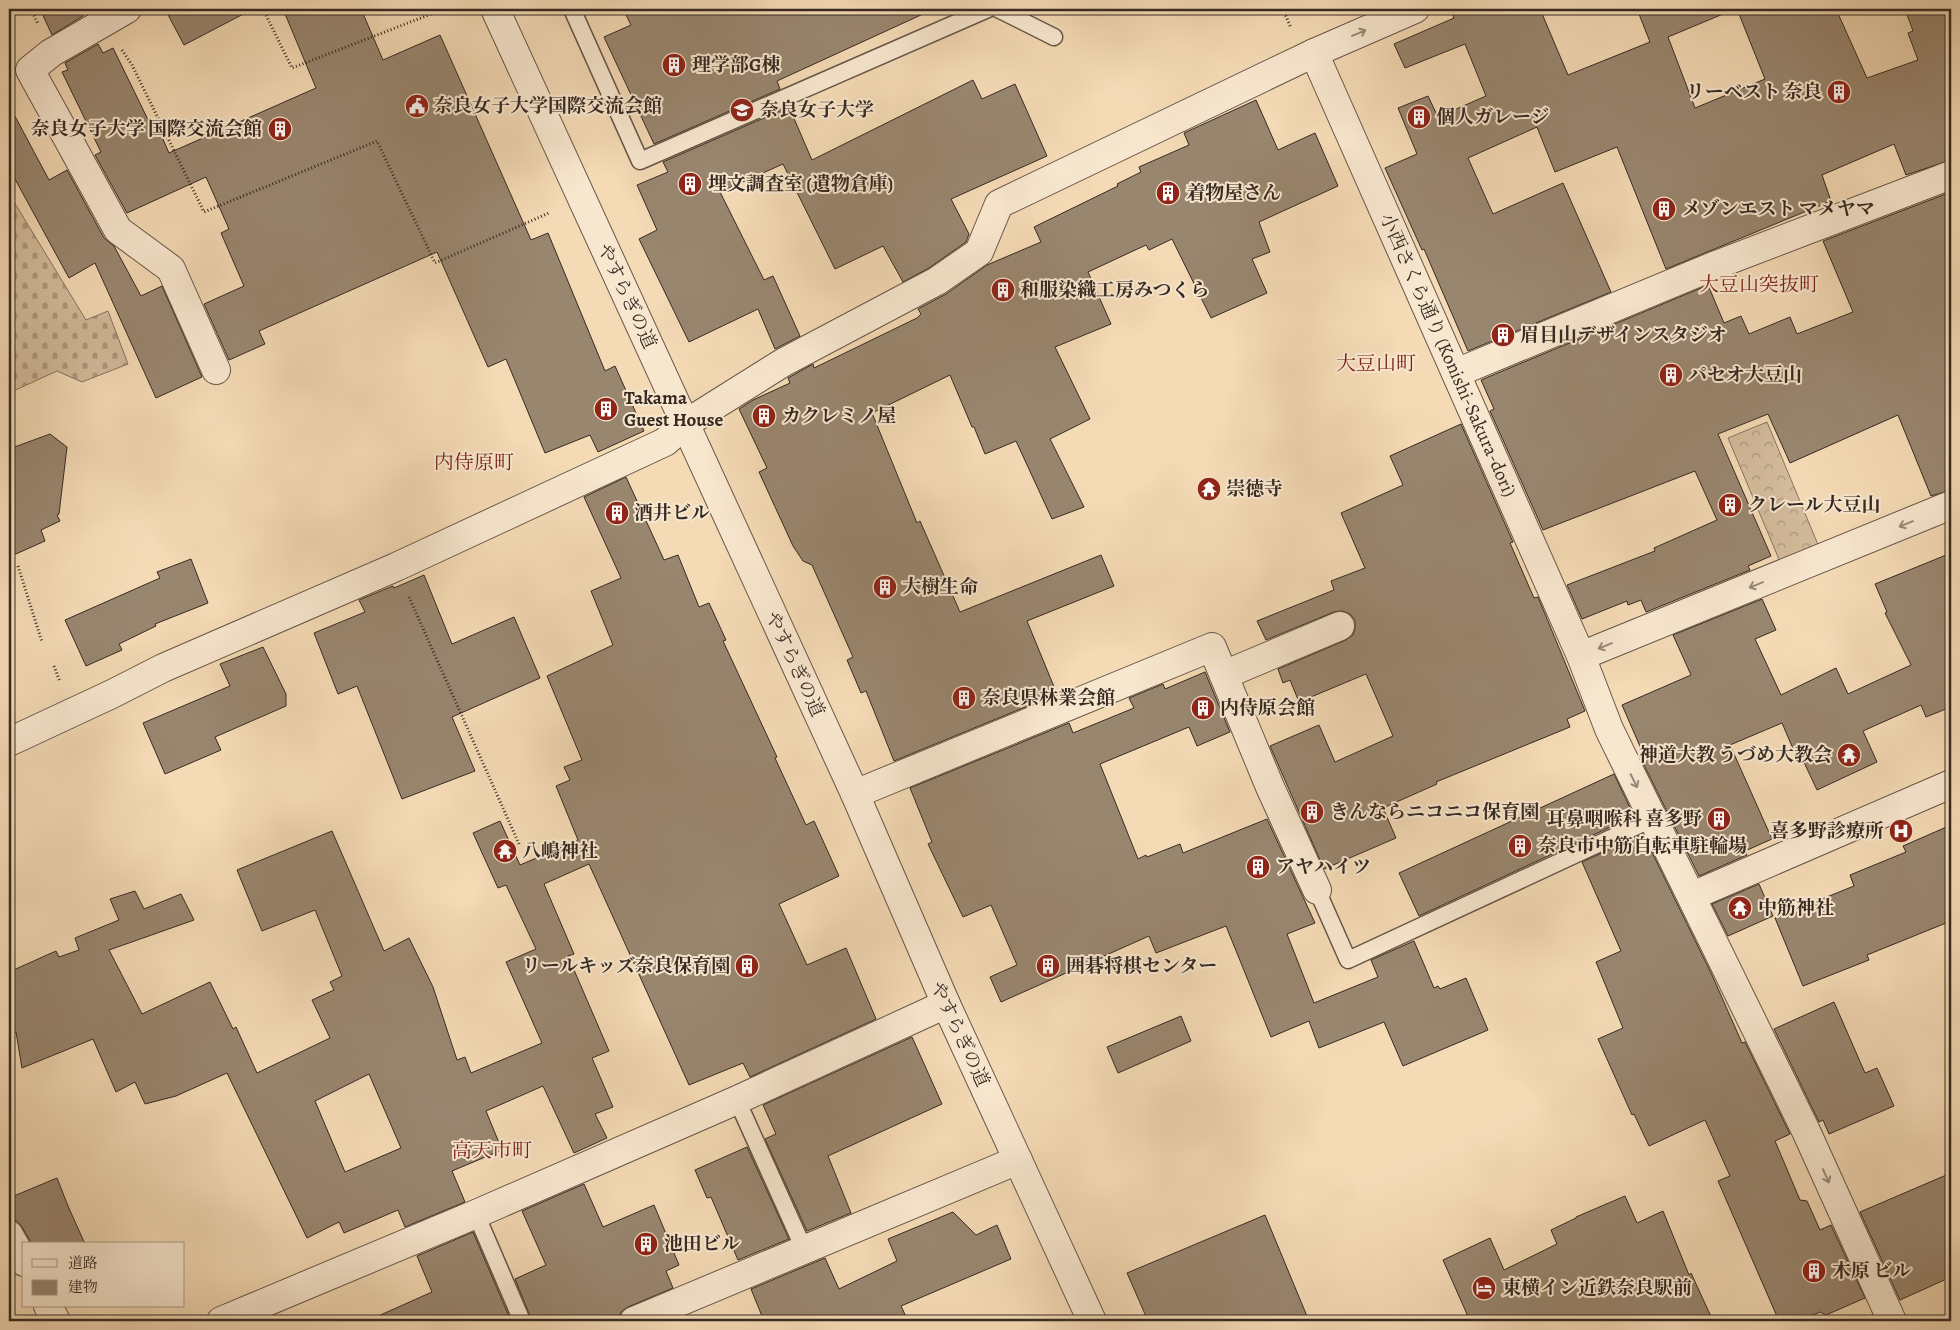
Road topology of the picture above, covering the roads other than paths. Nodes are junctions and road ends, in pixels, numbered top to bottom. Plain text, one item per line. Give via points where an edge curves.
1 (127, 9) edge
2 (495, 9) edge
3 (572, 9) edge
4 (988, 9) edge
5 (998, 9) edge
6 (1415, 9) edge
7 (1054, 37) dead end
8 (1314, 53) junction
9 (1951, 175) edge
10 (216, 370) dead end
11 (1456, 373) junction
12 (685, 424) junction
13 (1951, 505) edge
14 (1340, 626) dead end
15 (1580, 656) junction
16 (1224, 675) junction
17 (9, 742) edge
18 (1951, 784) edge
19 (855, 794) junction
20 (1652, 819) junction
21 (1318, 890) joint
22 (1692, 896) junction
23 (946, 1004) junction
24 (737, 1100) junction
25 (1018, 1160) junction
26 (476, 1214) junction
27 (9, 1235) edge
28 (804, 1249) junction
29 (22, 1258) edge
30 (49, 1308) edge
31 (56, 1321) edge
32 (222, 1321) edge
33 (522, 1321) edge
34 (634, 1321) edge
35 (1092, 1321) edge
36 (1892, 1321) edge

1 - 10 street via 51,53 30,70 118,230 171,269
2 - 12 street, やすらぎの道
3 - 4 lane via 640,161
5 - 7 lane
8 -> 6 street
8 - 11 street, 小西さくら通り (Konishi-Sakura-dori)
8 - 12 street via 999,204 979,252 937,281 784,362
9 - 11 street via 1716,265
11 - 15 street, 小西さくら通り (Konishi-Sakura-dori)
12 - 17 street via 665,442 396,567 163,668
12 - 19 street, やすらぎの道
13 -> 15 street
14 - 16 street
15 -> 20 street, 小西さくら通り (Konishi-Sakura-dori) via 1609,729
16 - 19 street via 1212,647
16 - 21 street
18 - 22 street
19 - 23 street, やすらぎの道
20 - 21 lane via 1348,960
20 - 22 street, 小西さくら通り (Konishi-Sakura-dori)
22 -> 36 street, 小西さくら通り (Konishi-Sakura-dori) via 1806,1131
23 - 24 street
23 - 25 street, やすらぎの道
24 - 26 street
24 - 28 lane
25 - 28 street
25 - 35 street, やすらぎの道
26 - 32 street
26 - 33 lane
27 - 29 street
28 - 34 street
30 - 31 street

